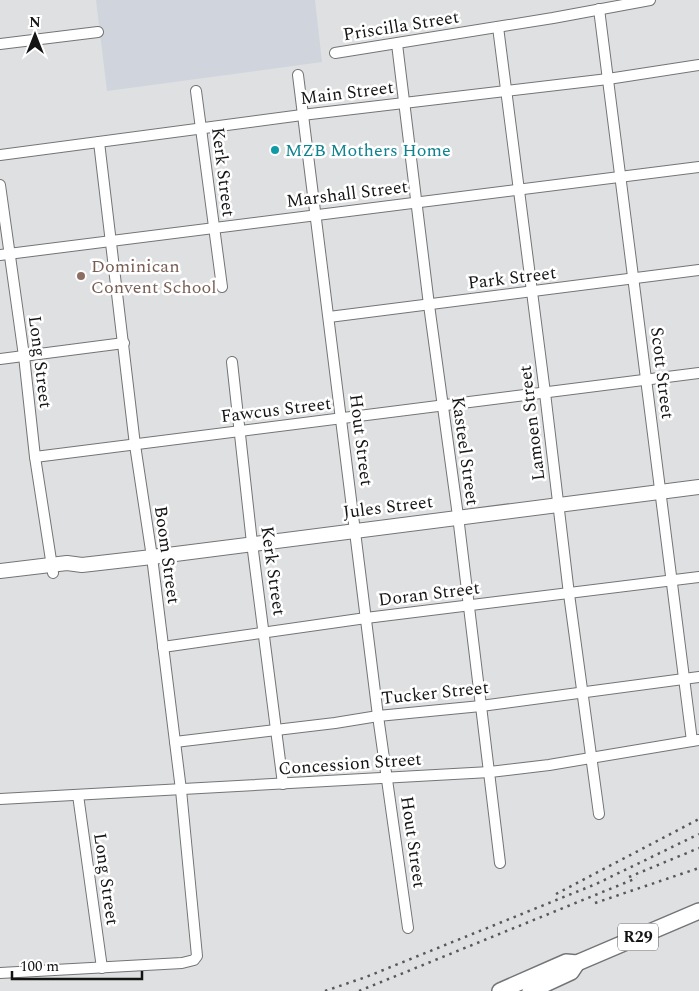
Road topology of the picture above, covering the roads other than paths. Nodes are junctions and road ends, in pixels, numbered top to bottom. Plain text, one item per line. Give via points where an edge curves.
1 (650, 0) edge
2 (599, 9) junction
3 (498, 27) junction
4 (98, 32) dead end
5 (0, 44) edge
6 (397, 44) junction
7 (335, 53) dead end
8 (699, 66) edge
9 (298, 75) dead end
10 (608, 79) junction
11 (506, 90) junction
12 (196, 91) dead end
13 (405, 103) junction
14 (302, 115) junction
15 (201, 128) junction
16 (99, 142) junction
17 (0, 155) edge
18 (699, 166) edge
19 (621, 176) junction
20 (0, 184) edge
21 (519, 189) junction
22 (417, 202) junction
23 (315, 215) junction
24 (214, 228) junction
25 (112, 240) junction
26 (5, 254) edge
27 (699, 270) edge
28 (633, 279) junction
29 (222, 288) dead end
30 (532, 292) junction
31 (429, 305) junction
32 (329, 318) junction
33 (124, 343) junction
34 (24, 356) junction
35 (0, 359) edge
36 (232, 362) dead end
37 (699, 373) edge
38 (646, 378) junction
39 (545, 392) junction
40 (442, 406) junction
41 (341, 418) junction
42 (240, 431) junction
43 (135, 445) junction
44 (35, 457) junction
45 (699, 486) edge
46 (661, 492) junction
47 (558, 503) junction
48 (458, 516) junction
49 (356, 530) junction
50 (252, 543) junction
51 (152, 557) junction
52 (52, 569) junction
53 (0, 571) edge
54 (699, 577) edge
55 (0, 580) edge
56 (671, 581) junction
57 (570, 594) junction
58 (469, 606) junction
59 (366, 618) junction
60 (265, 633) junction
61 (163, 647) junction
62 (699, 677) edge
63 (684, 680) junction
64 (582, 692) junction
65 (481, 706) junction
66 (378, 716) junction
67 (277, 730) junction
68 (696, 741) edge
69 (175, 742) junction
70 (592, 758) junction
71 (490, 772) junction
72 (388, 778) junction
73 (284, 784) junction
74 (181, 790) junction
75 (78, 795) junction
76 (0, 799) edge
77 (599, 814) dead end
78 (500, 863) dead end
79 (699, 911) edge
80 (408, 928) dead end
81 (577, 962) junction
82 (102, 968) junction
83 (0, 973) edge
84 (534, 990) edge
85 (500, 991) edge

1 - 2 street, Priscilla Street
2 - 3 street, Priscilla Street
2 - 10 street, Scott Street
3 - 6 street, Priscilla Street
3 - 11 street, Lamoen Street
4 - 5 street
6 - 7 street, Priscilla Street
6 - 13 street, Kasteel Street
8 - 10 street, Main Street
9 - 14 street, Hout Street
10 - 11 street, Main Street
10 - 19 street, Scott Street
11 - 13 street, Main Street
11 - 21 street, Lamoen Street
12 - 15 street, Kerk Street
13 - 14 street, Main Street
13 - 22 street, Kasteel Street
14 - 15 street, Main Street
14 - 23 street, Hout Street
15 - 16 street, Main Street
15 - 24 street, Kerk Street
16 - 17 street, Main Street
16 - 25 street, Boom Street
18 - 19 street, Marshall Street
19 - 21 street, Marshall Street
19 - 28 street, Scott Street
20 - 26 street, Long Street
21 - 22 street, Marshall Street
21 - 30 street, Lamoen Street
22 - 23 street, Marshall Street
22 - 31 street, Kasteel Street
23 - 24 street, Marshall Street
23 - 32 street, Hout Street
24 - 25 street, Marshall Street
24 - 29 street, Kerk Street
25 - 26 street, Marshall Street
25 - 33 street, Boom Street
26 - 34 street, Long Street
27 - 28 street, Park Street
28 - 30 street, Park Street
28 - 38 street, Scott Street
30 - 31 street, Park Street
30 - 39 street, Lamoen Street
31 - 32 street, Park Street
31 - 40 street, Kasteel Street
32 - 41 street, Hout Street
33 - 34 street
33 - 43 street, Boom Street
34 - 35 street
34 - 44 street, Long Street
36 - 42 street, Kerk Street
37 - 38 street, Fawcus Street
38 - 39 street, Fawcus Street
38 - 46 street, Scott Street
39 - 40 street, Fawcus Street
39 - 47 street, Lamoen Street
40 - 41 street, Fawcus Street
40 - 48 street, Kasteel Street
41 - 42 street, Fawcus Street
41 - 49 street, Hout Street
42 - 43 street, Fawcus Street
42 - 50 street, Kerk Street
43 - 44 street, Fawcus Street
43 - 51 street, Boom Street
44 - 52 street, Long Street
45 - 46 main road, Jules Street
46 - 47 main road, Jules Street
46 - 56 street, Scott Street
47 - 48 main road, Jules Street
47 - 57 street, Lamoen Street
48 - 49 main road, Jules Street
48 - 58 street, Kasteel Street
49 - 50 main road, Jules Street
49 - 59 street, Hout Street
50 - 51 main road, Jules Street
50 - 60 street, Kerk Street
51 - 52 main road, Jules Street via 82,565 68,571
51 - 61 street, Boom Street
52 - 53 main road, Jules Street
52 - 55 main road, Jules Street
54 - 56 street, Doran Street
56 - 57 street, Doran Street
56 - 63 street, Scott Street
57 - 58 street, Doran Street
57 - 64 street, Lamoen Street
58 - 59 street, Doran Street
58 - 65 street, Kasteel Street
59 - 60 street, Doran Street
59 - 66 street, Hout Street
60 - 61 street, Doran Street
60 - 67 street, Kerk Street
61 - 69 street, Boom Street
62 - 63 street, Tucker Street
63 - 64 street, Tucker Street
63 - 68 street, Scott Street
64 - 65 street, Tucker Street
64 - 70 street, Lamoen Street
65 - 66 street, Tucker Street
65 - 71 street, Kasteel Street
66 - 67 street, Tucker Street
66 - 72 street, Hout Street
67 - 69 street, Tucker Street
67 - 73 street, Kerk Street
68 - 70 street, Concession Street
69 - 74 street, Boom Street
70 - 71 street, Concession Street
70 - 77 street, Lamoen Street
71 - 72 street, Concession Street
71 - 78 street, Kasteel Street
72 - 73 street, Concession Street
72 - 80 street, Hout Street
73 - 74 street, Concession Street
74 - 75 street, Concession Street
74 - 82 street, Boom Street via 197,951 194,960
75 - 76 street, Concession Street
75 - 82 street, Long Street
79 - 81 main road, R29
81 - 84 main road, R29 via 571,972
81 - 85 main road, R29 via 566,962
82 - 83 street

